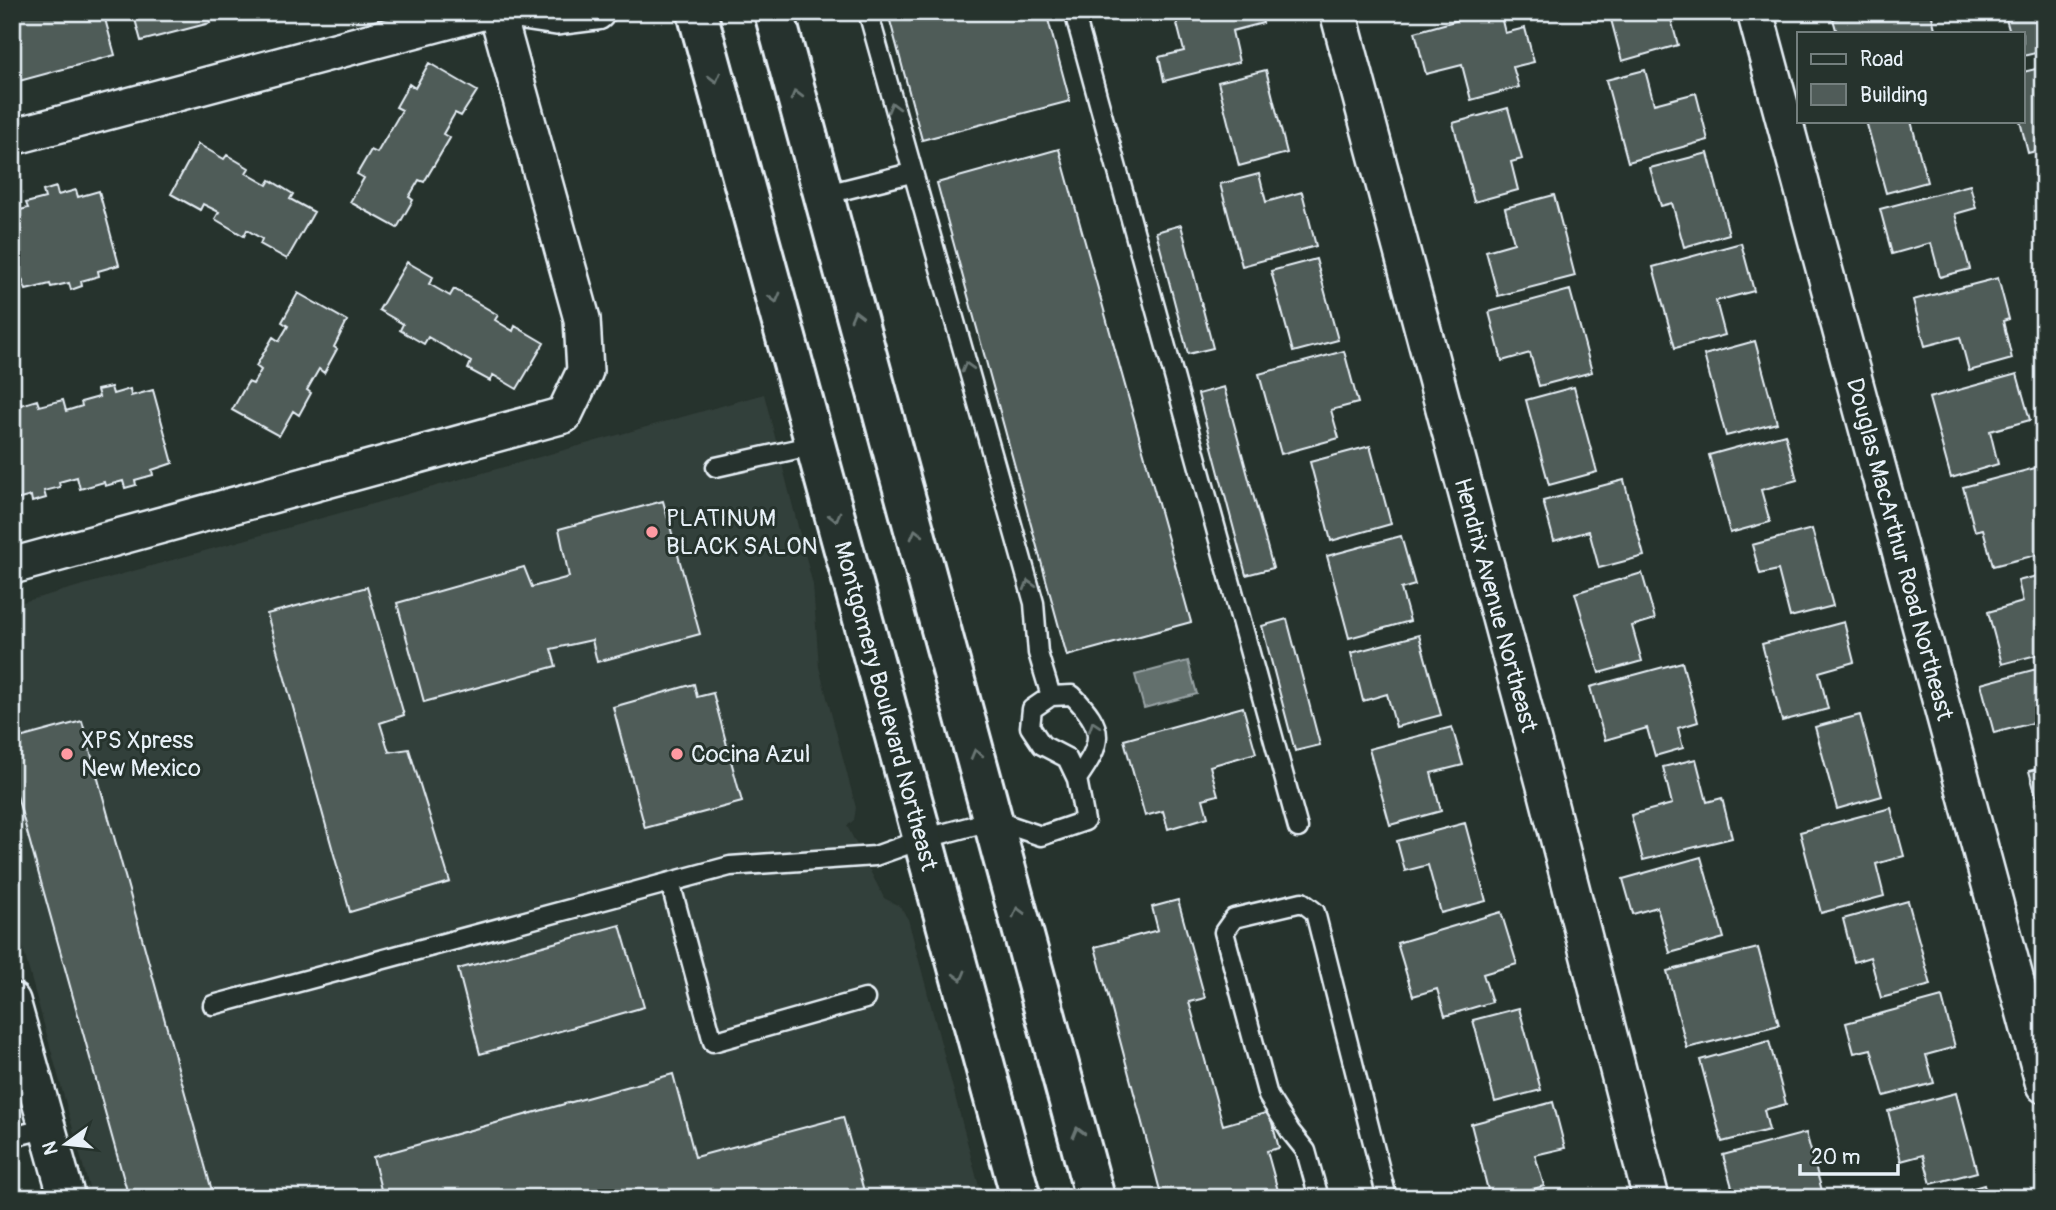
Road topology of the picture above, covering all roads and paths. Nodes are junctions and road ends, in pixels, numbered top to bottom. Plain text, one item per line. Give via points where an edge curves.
1 (481, 12) edge
2 (497, 12) edge
3 (524, 12) edge
4 (597, 12) edge
5 (697, 12) edge
6 (774, 12) edge
7 (868, 12) edge
8 (1074, 12) edge
9 (1338, 12) edge
10 (1755, 12) edge
11 (12, 137) edge
12 (911, 173) junction
13 (823, 195) junction
14 (815, 445) junction
15 (716, 467) dead end
16 (12, 566) edge
17 (1051, 696) junction
18 (1077, 779) junction
19 (993, 820) junction
20 (1298, 828) dead end
21 (923, 839) junction
22 (670, 882) junction
23 (865, 999) dead end
24 (12, 1001) edge
25 (214, 1005) dead end
26 (2044, 1085) edge
27 (48, 1128) junction
28 (12, 1137) edge
29 (67, 1198) edge
30 (1021, 1198) edge
31 (1096, 1198) edge
32 (1319, 1198) edge
33 (1387, 1198) edge
34 (1651, 1198) edge

1 - 11 street
2 - 16 street via 582,319 585,371 564,415
3 - 4 street via 557,17
5 -> 14 main road, Montgomery Boulevard Northeast
13 -> 6 main road
12 -> 7 lane
8 - 20 lane
9 - 34 street, Hendrix Avenue Northeast
10 - 26 street, Douglas MacArthur Road Northeast
12 - 13 lane
17 -> 12 lane via 1038,653 1034,603
19 -> 13 main road
14 - 15 lane
14 -> 21 main road, Montgomery Boulevard Northeast
17 - 18 lane via 1032,709 1030,727 1042,745 1067,758
18 -> 17 lane via 1094,755 1098,734 1088,711 1072,695
18 - 19 lane via 1085,821 1041,836
19 - 21 lane
31 -> 19 main road
21 - 22 lane via 875,856 730,866
21 -> 30 main road, Montgomery Boulevard Northeast
22 - 23 lane via 713,1042
22 - 25 lane
24 - 27 street
27 - 28 lane
27 - 29 street
32 - 33 lane via 1307,1151 1268,1096 1224,932 1234,918 1302,902 1315,912

